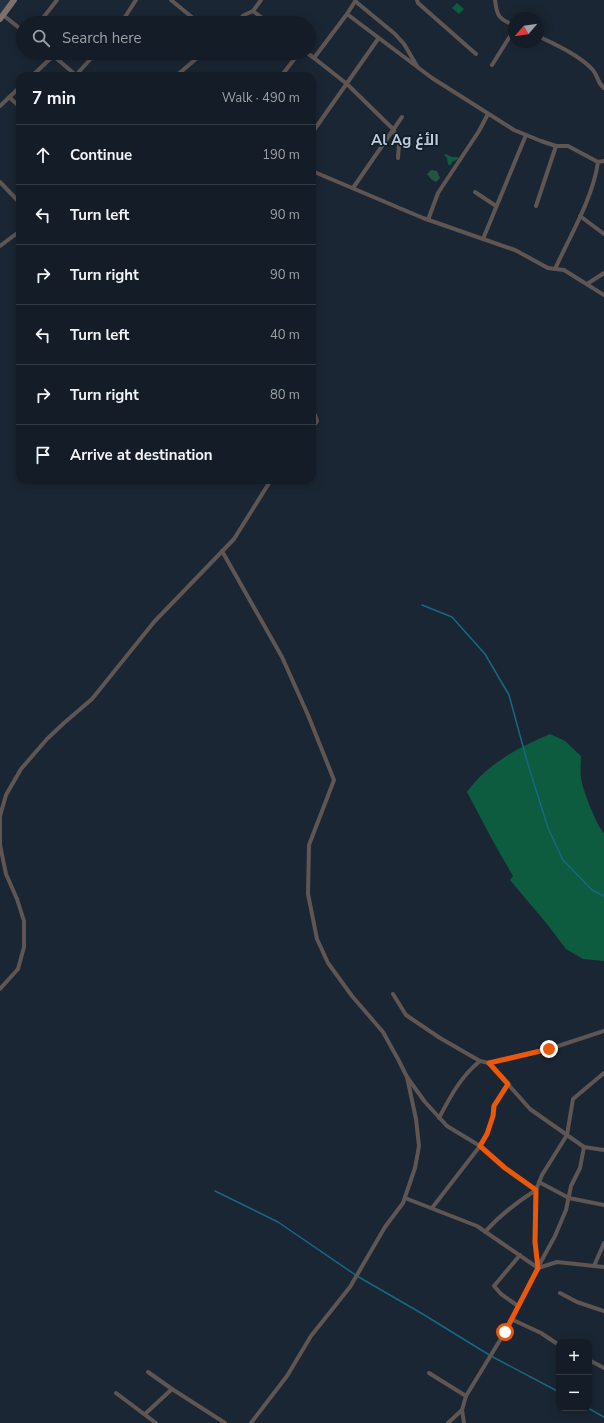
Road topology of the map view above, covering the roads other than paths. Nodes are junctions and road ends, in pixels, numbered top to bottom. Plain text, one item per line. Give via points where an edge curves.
1 (14, 0) edge
2 (57, 0) edge
3 (136, 0) edge
4 (171, 0) edge
5 (261, 0) edge
6 (417, 0) edge
7 (495, 0) edge
8 (356, 1) edge
9 (253, 11) junction
10 (347, 14) junction
11 (44, 16) edge
12 (126, 16) edge
13 (190, 16) edge
14 (242, 16) edge
15 (260, 16) edge
16 (2, 17) edge
17 (508, 22) edge
18 (16, 26) edge
19 (378, 39) junction
20 (544, 39) edge
21 (508, 40) edge
22 (316, 54) edge
23 (476, 54) dead end
24 (46, 60) edge
25 (57, 60) edge
26 (90, 60) edge
27 (195, 60) edge
28 (294, 60) edge
29 (316, 60) edge
30 (492, 65) dead end
31 (418, 68) junction
32 (36, 72) edge
33 (72, 72) edge
34 (80, 72) edge
35 (181, 72) edge
36 (284, 72) edge
37 (347, 84) junction
38 (604, 88) edge
39 (16, 91) edge
40 (10, 97) junction
41 (16, 103) edge
42 (0, 106) edge
43 (488, 114) junction
44 (402, 117) dead end
45 (316, 128) edge
46 (393, 129) junction
47 (526, 135) junction
48 (556, 146) junction
49 (398, 158) dead end
50 (604, 161) edge
51 (598, 162) junction
52 (316, 173) edge
53 (0, 182) edge
54 (352, 188) junction
55 (475, 192) dead end
56 (16, 199) edge
57 (496, 206) junction
58 (536, 206) dead end
59 (580, 216) junction
60 (428, 220) junction
61 (16, 234) edge
62 (604, 234) edge
63 (483, 239) junction
64 (0, 246) edge
65 (555, 269) junction
66 (604, 273) edge
67 (587, 284) junction
68 (604, 295) edge
69 (268, 484) edge
70 (222, 551) junction
71 (0, 990) edge
72 (393, 994) dead end
73 (604, 1031) edge
74 (480, 1061) junction
75 (489, 1063) junction
76 (604, 1073) edge
77 (407, 1077) junction
78 (508, 1084) junction
79 (439, 1118) junction
80 (567, 1135) junction
81 (480, 1146) junction
82 (584, 1147) junction
83 (604, 1150) edge
84 (539, 1182) junction
85 (536, 1190) junction
86 (405, 1198) junction
87 (569, 1198) junction
88 (604, 1205) edge
89 (432, 1208) junction
90 (485, 1232) junction
91 (604, 1243) edge
92 (520, 1255) junction
93 (594, 1266) junction
94 (604, 1267) edge
95 (538, 1268) junction
96 (560, 1293) dead end
97 (518, 1306) junction
98 (604, 1311) edge
99 (511, 1319) junction
100 (556, 1343) edge
101 (592, 1362) edge
102 (604, 1368) edge
103 (148, 1372) dead end
104 (429, 1373) dead end
105 (172, 1389) junction
106 (116, 1393) dead end
107 (466, 1396) junction
108 (462, 1410) junction
109 (145, 1414) junction
110 (156, 1423) edge
111 (225, 1423) edge
112 (251, 1423) edge
113 (448, 1423) edge
114 (464, 1423) edge

1 - 16 main road
2 - 11 street
3 - 12 street
4 - 13 street
5 - 9 street
6 - 23 street
7 - 17 street via 498,14
8 - 10 street
8 - 31 street via 395,34
9 - 14 street
9 - 15 street
10 - 19 street
10 - 22 street
16 - 18 street
19 - 31 street
19 - 37 street
20 - 38 street via 591,67
21 - 30 street
24 - 32 street
25 - 33 street
26 - 34 street
27 - 35 street
28 - 36 street
29 - 37 street
31 - 43 street
37 - 45 street
37 - 46 street
39 - 40 street
40 - 41 street
40 - 42 street
43 - 47 street
43 - 60 street via 438,193
44 - 46 street
46 - 49 street via 399,144
46 - 54 street
47 - 48 street
47 - 57 street
48 - 51 street via 568,146
48 - 58 street
50 - 51 street
51 - 59 street via 591,193
52 - 54 street
53 - 56 street
54 - 60 street
55 - 57 street
57 - 63 street
59 - 62 street
59 - 65 street
60 - 63 street
61 - 64 street
63 - 65 street via 515,250 548,268
65 - 67 street via 564,270
66 - 67 street
67 - 68 street
69 - 70 street via 234,539
70 - 71 street via 154,622 92,700 47,739 21,769 6,795 0,816 0,845 6,874 24,921 24,947 18,969
70 - 77 street via 282,657 334,780 309,845 308,894 317,939 328,963 383,1032
72 - 74 street via 406,1015
73 - 75 street via 549,1049
74 - 75 street
74 - 79 street via 470,1069 454,1091
75 - 78 street
76 - 80 street via 573,1099
77 - 79 street
77 - 86 street via 416,1119 418,1146 415,1168
78 - 80 street via 530,1109
78 - 81 street via 494,1106 487,1134
79 - 81 street via 447,1126
80 - 82 street
80 - 84 street
81 - 85 street
81 - 89 street
82 - 83 street
82 - 87 street via 580,1168 571,1186
84 - 85 street
84 - 87 street
85 - 90 street via 519,1201
85 - 95 street via 535,1242
86 - 89 street
86 - 112 street via 350,1287 311,1336 287,1376
87 - 88 street
87 - 95 street via 555,1236
89 - 90 street via 477,1226
90 - 92 street
91 - 93 street
92 - 95 street
92 - 97 street via 494,1286
93 - 94 street
93 - 95 street via 558,1262
95 - 97 street
96 - 98 street
97 - 99 street
99 - 100 street
99 - 107 street
101 - 102 street
103 - 105 street
104 - 107 street
105 - 109 street
105 - 111 street
106 - 109 street
107 - 108 street
108 - 113 street
108 - 114 street
109 - 110 street

